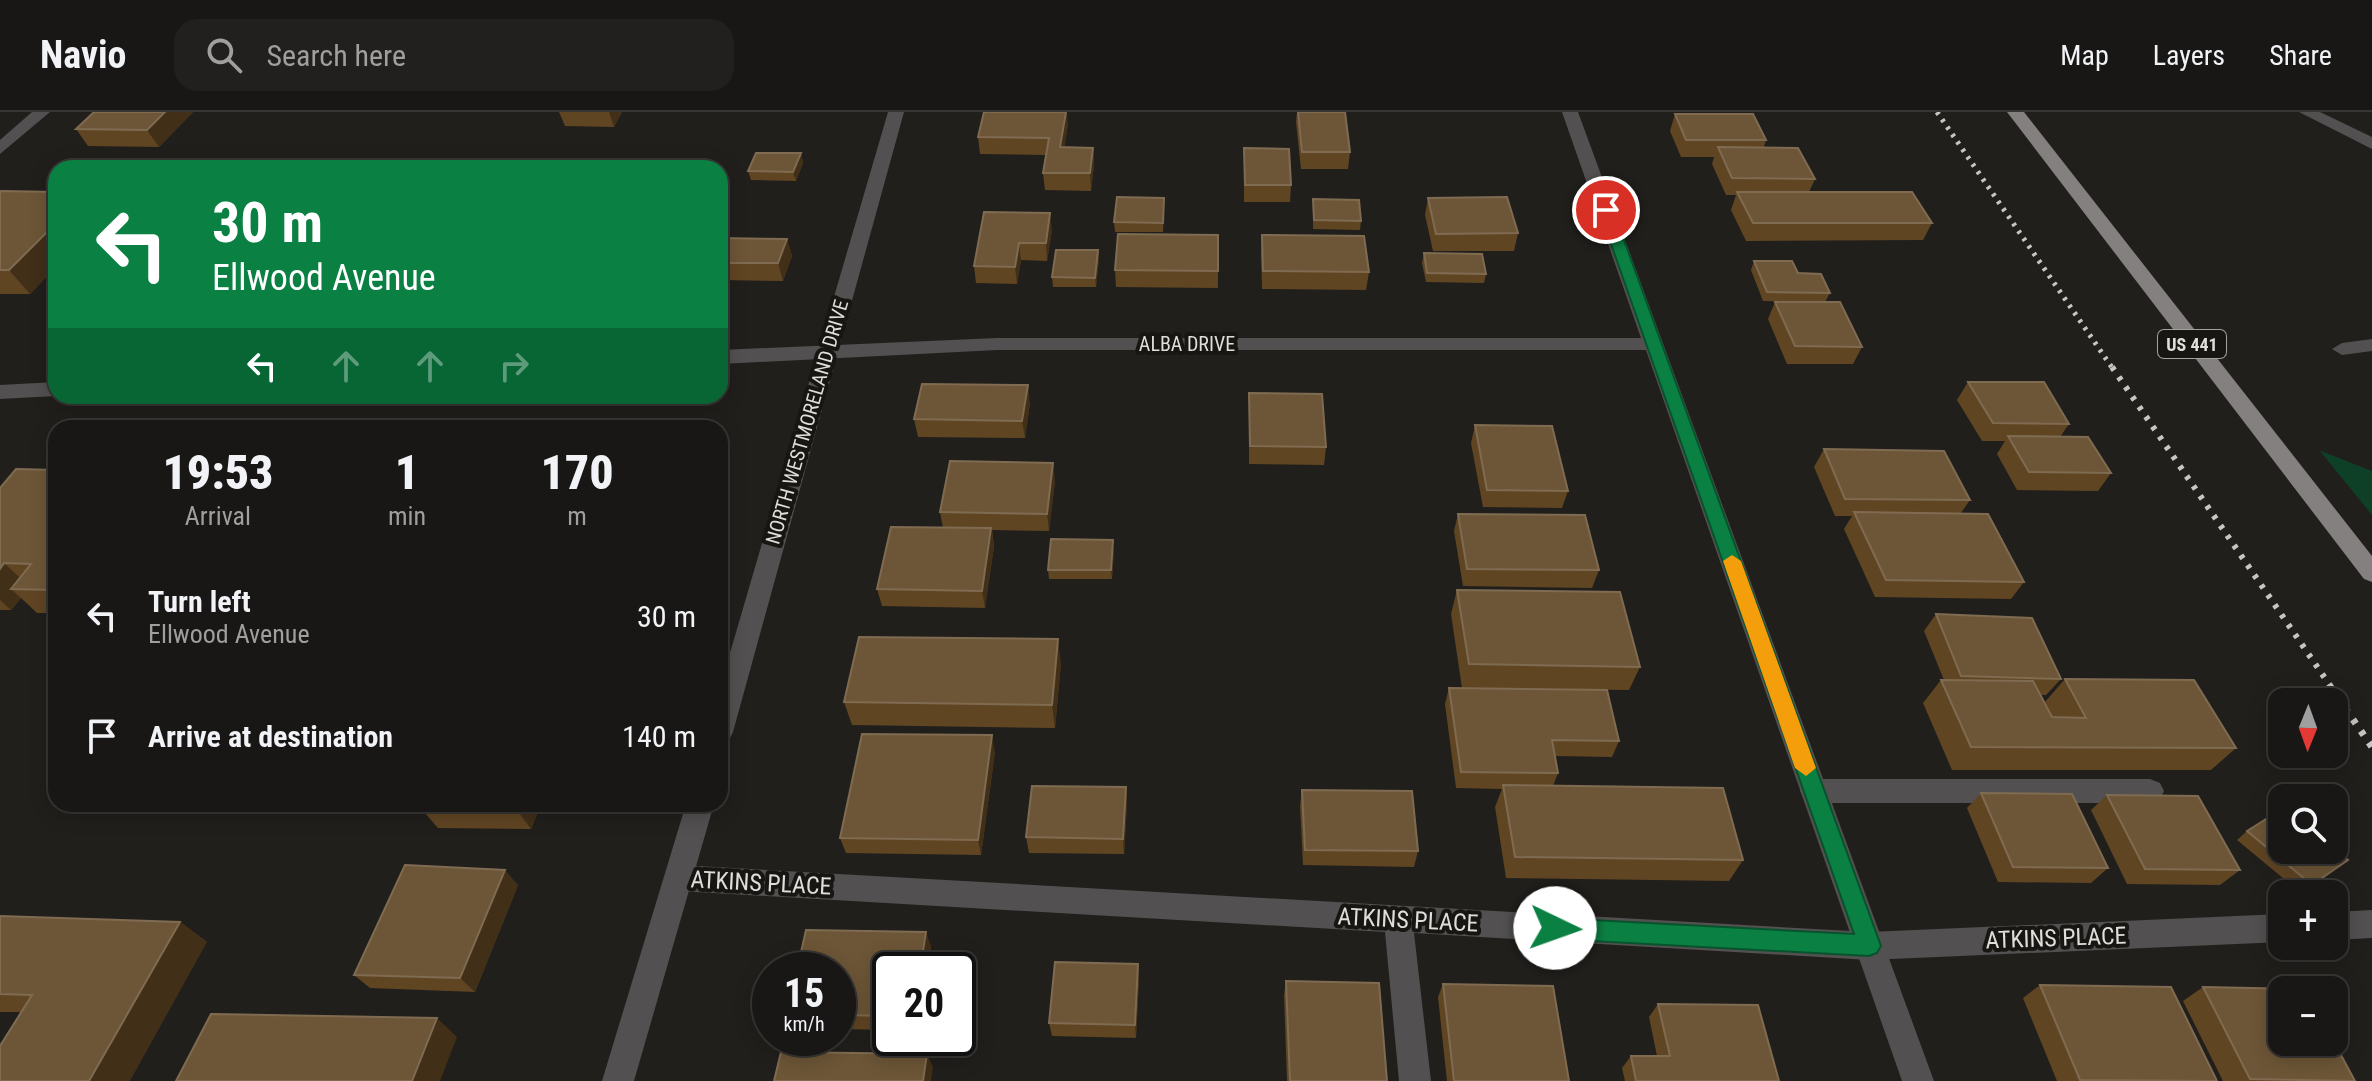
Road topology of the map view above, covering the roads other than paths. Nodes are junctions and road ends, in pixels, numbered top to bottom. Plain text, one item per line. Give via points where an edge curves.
1 (42, 112) edge
2 (896, 112) edge
3 (1570, 112) edge
4 (2015, 112) edge
5 (2307, 112) edge
6 (2372, 144) edge
7 (0, 149) edge
8 (1655, 344) junction
9 (2372, 345) edge
10 (2342, 349) dead end
11 (827, 350) junction
12 (728, 356) edge
13 (48, 389) edge
14 (0, 392) edge
15 (2372, 573) edge
16 (728, 703) edge
17 (1814, 791) junction
18 (2150, 791) dead end
19 (698, 812) edge
20 (679, 878) junction
21 (1398, 920) junction
22 (2372, 924) edge
23 (2348, 925) edge
24 (2268, 929) edge
25 (1869, 946) junction
26 (618, 1081) edge
27 (1415, 1081) edge
28 (1918, 1081) edge

1 - 7 street
2 - 11 street, NORTH WESTMORELAND DRIVE
3 - 8 street
4 - 15 main road, US 441
5 - 6 street
8 - 11 street, ALBA DRIVE via 997,344
8 - 17 street
9 - 10 street
11 - 12 street, ALBA DRIVE
11 - 16 street, NORTH WESTMORELAND DRIVE
13 - 14 street
17 - 18 street
17 - 25 street
19 - 20 street
20 - 21 street, ATKINS PLACE
20 - 26 street
21 - 25 street, ATKINS PLACE
21 - 27 street
22 - 23 street
24 - 25 street, ATKINS PLACE
25 - 28 street

